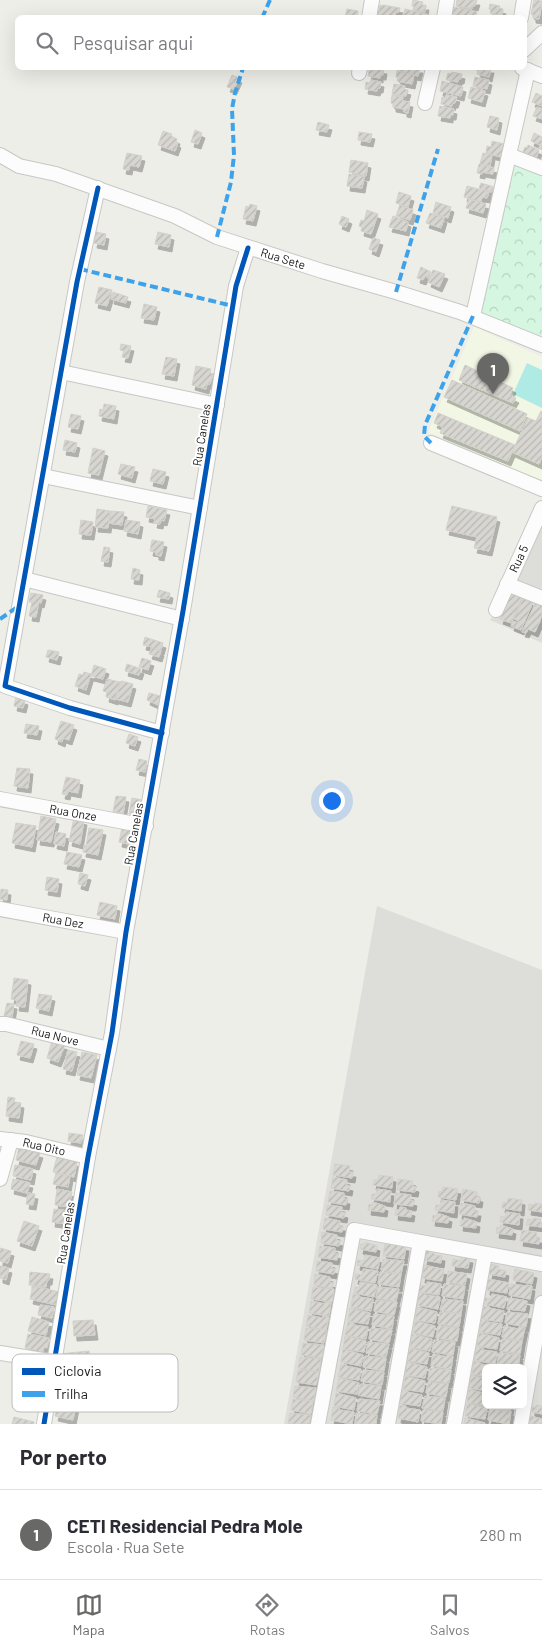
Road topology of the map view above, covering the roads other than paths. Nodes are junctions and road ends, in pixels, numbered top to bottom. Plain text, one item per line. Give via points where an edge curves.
1 (372, 0) edge
2 (448, 0) edge
3 (524, 0) edge
4 (370, 15) edge
5 (445, 15) edge
6 (522, 15) edge
7 (535, 34) edge
8 (527, 46) edge
9 (432, 70) edge
10 (525, 70) edge
11 (527, 70) edge
12 (542, 76) edge
13 (425, 103) dead end
14 (0, 155) edge
15 (509, 155) junction
16 (542, 168) edge
17 (98, 188) junction
18 (248, 248) junction
19 (473, 316) junction
20 (542, 345) edge
21 (61, 372) junction
22 (216, 406) junction
23 (431, 443) dead end
24 (42, 476) junction
25 (542, 489) edge
26 (200, 508) junction
27 (541, 511) edge
28 (24, 579) junction
29 (507, 584) junction
30 (542, 598) edge
31 (496, 610) dead end
32 (182, 619) junction
33 (162, 733) junction
34 (0, 800) edge
35 (146, 826) junction
36 (0, 909) edge
37 (126, 932) junction
38 (0, 1024) edge
39 (109, 1049) junction
40 (5, 1140) edge
41 (88, 1158) junction
42 (0, 1179) edge
43 (420, 1242) junction
44 (485, 1254) junction
45 (542, 1264) edge
46 (542, 1303) edge
47 (55, 1354) edge
48 (318, 1424) edge
49 (388, 1424) edge
50 (454, 1424) edge
51 (520, 1424) edge

1 - 4 street
2 - 5 street
3 - 6 street
7 - 8 street
9 - 13 street
10 - 15 street
11 - 12 street
14 - 17 street, Rua Sete via 19,166
15 - 16 street
15 - 19 street
17 - 18 street, Rua Sete via 175,216
17 - 21 street
18 - 19 street, Rua Sete
18 - 22 street, Rua Canelas via 236,286
19 - 20 street, Rua Sete
21 - 22 street
21 - 24 street
22 - 26 street, Rua Canelas
23 - 25 street
24 - 26 street
24 - 28 street
26 - 32 street, Rua Canelas
27 - 29 street, Rua 5
28 - 32 street
28 - 33 street via 5,686
29 - 30 street
29 - 31 street, Rua 5
32 - 33 street, Rua Canelas
33 - 35 street, Rua Canelas
34 - 35 street, Rua Onze
35 - 37 street, Rua Canelas
36 - 37 street, Rua Dez
37 - 39 street, Rua Canelas
38 - 39 street, Rua Nove
39 - 41 street, Rua Canelas
40 - 41 street, Rua Oito
40 - 42 street
41 - 47 street, Rua Canelas
43 - 44 street
43 - 48 street via 354,1230
43 - 49 street
44 - 45 street
44 - 50 street
46 - 51 street

